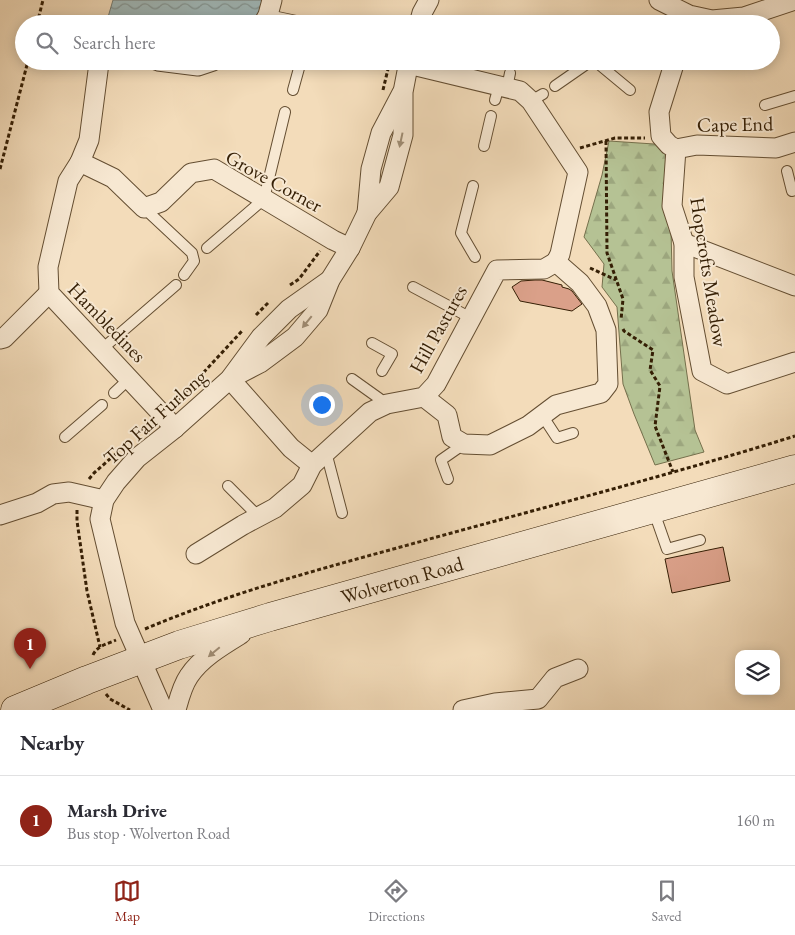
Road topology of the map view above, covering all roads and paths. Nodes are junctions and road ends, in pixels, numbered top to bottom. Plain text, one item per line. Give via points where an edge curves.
1 (43, 0) edge
2 (429, 0) edge
3 (659, 0) edge
4 (794, 0) edge
5 (39, 15) edge
6 (421, 15) edge
7 (681, 15) edge
8 (752, 15) edge
9 (26, 70) edge
10 (98, 70) edge
11 (299, 70) edge
12 (397, 70) edge
13 (402, 70) edge
14 (434, 70) edge
15 (580, 70) edge
16 (604, 70) edge
17 (672, 70) edge
18 (556, 86) dead end
19 (294, 90) dead end
20 (630, 90) dead end
21 (382, 95) dead end
22 (792, 100) edge
23 (765, 105) dead end
24 (285, 112) dead end
25 (491, 116) dead end
26 (661, 136) junction
27 (606, 141) junction
28 (484, 146) dead end
29 (786, 148) edge
30 (676, 149) junction
31 (565, 152) junction
32 (80, 162) junction
33 (0, 169) edge
34 (787, 171) dead end
35 (473, 186) dead end
36 (795, 190) edge
37 (264, 199) junction
38 (144, 208) junction
39 (333, 240) junction
40 (684, 243) junction
41 (207, 248) dead end
42 (350, 248) junction
43 (474, 257) dead end
44 (556, 262) junction
45 (184, 275) dead end
46 (176, 285) dead end
47 (795, 286) edge
48 (413, 287) dead end
49 (286, 288) dead end
50 (49, 293) junction
51 (273, 298) dead end
52 (254, 318) dead end
53 (471, 318) junction
54 (247, 325) dead end
55 (0, 339) edge
56 (372, 343) dead end
57 (102, 349) junction
58 (795, 362) edge
59 (382, 371) dead end
60 (130, 378) junction
61 (230, 379) junction
62 (352, 379) dead end
63 (114, 393) dead end
64 (424, 397) junction
65 (387, 404) junction
66 (102, 405) dead end
67 (542, 415) junction
68 (170, 421) junction
69 (573, 433) dead end
70 (795, 436) edge
71 (65, 437) dead end
72 (464, 444) junction
73 (126, 445) dead end
74 (319, 459) junction
75 (795, 468) edge
76 (673, 472) junction
77 (448, 479) dead end
78 (228, 486) dead end
79 (81, 495) junction
80 (104, 500) junction
81 (652, 508) junction
82 (342, 513) dead end
83 (0, 515) edge
84 (258, 517) junction
85 (700, 540) dead end
86 (196, 554) dead end
87 (270, 617) junction
88 (144, 629) dead end
89 (110, 643) dead end
90 (100, 647) junction
91 (141, 659) junction
92 (92, 662) dead end
93 (578, 669) dead end
94 (104, 691) dead end
95 (539, 704) edge
96 (15, 710) edge
97 (130, 710) edge
98 (163, 710) edge
99 (176, 710) edge
100 (463, 710) edge

1 - 5 path
2 - 6 street
3 - 7 street
4 - 8 street
9 - 33 path
10 - 32 street, Hambledines via 89,140
11 - 19 lane
12 - 21 path
13 - 42 street, Top Fair Furlong via 403,135 389,187 367,213
14 - 31 street via 537,97
15 - 18 lane
16 - 20 lane
17 - 26 street via 659,112
22 - 23 lane
24 - 37 lane
25 - 28 lane
26 - 27 path
26 - 30 street
27 - 31 path
27 - 76 path via 607,253 623,299 621,319 624,331 654,350 650,370 660,386 655,426
29 - 30 street, Cape End via 697,145
30 - 40 street, Hopcrofts Meadow via 672,206
31 - 44 street via 578,172
32 - 38 street via 113,178
32 - 50 street, Hambledines via 68,181 48,267
34 - 36 lane via 792,191
35 - 43 lane via 461,233
37 - 38 street, Grove Corner via 214,169 191,173 161,202
37 - 39 street, Grove Corner
37 - 41 lane
38 - 45 lane via 192,253 194,261
39 - 42 street, Grove Corner
39 - 49 path
40 - 47 street
40 - 58 street, Hopcrofts Meadow via 684,277 702,371 727,384
42 - 61 street, Top Fair Furlong via 330,280 289,309 261,337
44 - 53 street, Hill Pastures via 544,269 492,267
44 - 67 street via 580,283 597,306 606,330 608,384 601,393 556,405
46 - 57 lane
48 - 53 lane
50 - 55 street
50 - 57 street, Hambledines
51 - 52 path
53 - 64 street, Hill Pastures via 436,384
54 - 68 path
56 - 59 lane via 392,354
57 - 60 street, Hambledines
60 - 63 lane
60 - 68 street, Hambledines
61 - 68 street, Top Fair Furlong
61 - 74 street via 291,448
62 - 65 lane via 372,388
64 - 65 street, Hill Pastures
64 - 72 street via 447,415 452,437
65 - 74 street, Hill Pastures via 370,412
66 - 71 lane
67 - 69 lane via 558,438
67 - 72 street via 528,426 490,444
68 - 80 street, Top Fair Furlong
70 - 76 path
72 - 77 lane via 441,460
73 - 79 path via 94,472 82,487
74 - 82 lane
74 - 84 street, Hill Pastures via 302,485 275,508
75 - 81 street, Wolverton Road
76 - 88 path via 317,570
78 - 84 lane
79 - 80 street
79 - 83 street via 69,492 53,494
79 - 90 path via 77,521 87,591
80 - 91 street, Top Fair Furlong via 100,519 125,623
81 - 85 lane via 667,549
81 - 87 street, Wolverton Road
84 - 86 street, Hill Pastures
87 - 91 street, Wolverton Road
87 -> 99 street via 221,646 201,663 189,676
89 - 90 path
90 - 92 path via 95,650
91 - 96 street, Wolverton Road
91 - 98 street, Top Fair Furlong
93 - 95 street via 555,678
94 - 97 path via 110,699
95 - 100 street via 495,703

